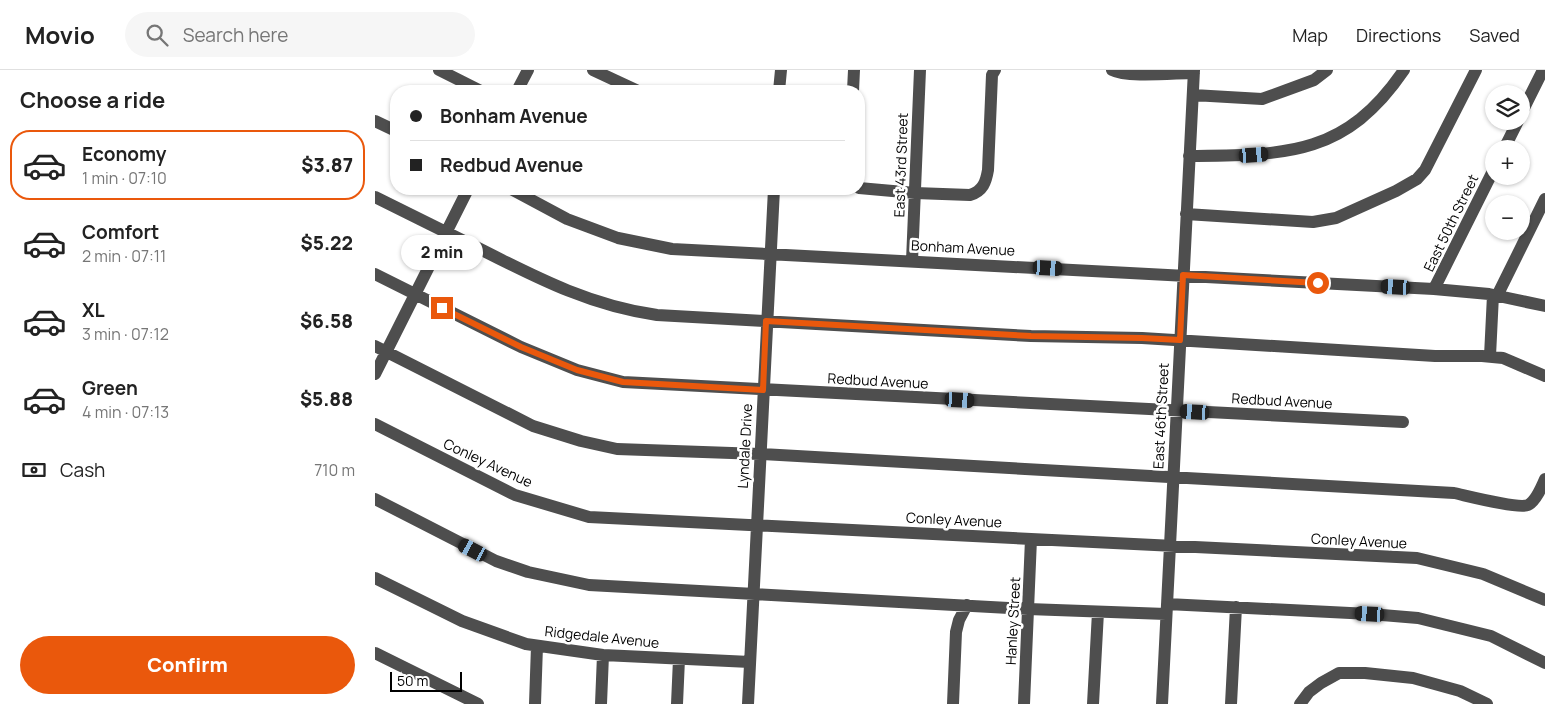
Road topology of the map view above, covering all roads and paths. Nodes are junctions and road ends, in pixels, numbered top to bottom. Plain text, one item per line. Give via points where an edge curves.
1 (439, 70) edge
2 (528, 70) edge
3 (593, 70) edge
4 (781, 70) edge
5 (854, 70) edge
6 (920, 70) edge
7 (995, 70) edge
8 (1112, 70) edge
9 (1327, 70) edge
10 (1404, 70) edge
11 (1476, 70) edge
12 (1543, 70) edge
13 (1194, 72) edge
14 (469, 85) edge
15 (520, 85) edge
16 (625, 85) edge
17 (780, 85) edge
18 (853, 85) edge
19 (1193, 95) junction
20 (1530, 96) edge
21 (375, 121) edge
22 (390, 129) edge
23 (1189, 156) junction
24 (1486, 185) edge
25 (865, 189) edge
26 (915, 193) junction
27 (465, 195) edge
28 (523, 195) edge
29 (773, 195) edge
30 (375, 197) edge
31 (1545, 199) edge
32 (1186, 214) junction
33 (446, 232) junction
34 (769, 253) junction
35 (912, 261) junction
36 (375, 274) edge
37 (1183, 275) junction
38 (1434, 289) junction
39 (415, 294) junction
40 (1495, 295) junction
41 (1545, 306) edge
42 (766, 321) junction
43 (1180, 340) junction
44 (381, 349) edge
45 (1490, 356) junction
46 (375, 374) edge
47 (1545, 376) edge
48 (763, 390) junction
49 (1176, 411) junction
50 (1403, 422) dead end
51 (375, 424) edge
52 (760, 454) junction
53 (1173, 478) junction
54 (1545, 479) edge
55 (375, 499) edge
56 (756, 524) junction
57 (1031, 539) junction
58 (1169, 546) junction
59 (375, 578) edge
60 (753, 593) junction
61 (1545, 600) edge
62 (967, 605) junction
63 (1235, 607) junction
64 (1028, 609) junction
65 (1166, 609) junction
66 (1098, 612) junction
67 (537, 646) junction
68 (375, 653) edge
69 (603, 655) junction
70 (679, 659) junction
71 (750, 662) junction
72 (1545, 663) edge
73 (478, 704) edge
74 (535, 704) edge
75 (601, 704) edge
76 (677, 704) edge
77 (748, 704) edge
78 (953, 704) edge
79 (1024, 704) edge
80 (1093, 704) edge
81 (1161, 704) edge
82 (1231, 704) edge
83 (1300, 704) edge
84 (1487, 704) edge

1 - 14 street
2 - 15 street
3 - 16 street
4 - 17 street
5 - 18 street
6 - 26 street, East 43rd Street
7 - 26 street via 992,75 988,170 984,185 970,195
8 - 13 street via 1129,74
9 - 19 street via 1314,80 1262,99
10 - 23 street via 1368,113 1337,135 1319,143 1272,154
11 - 32 street via 1425,170 1417,179 1396,191 1336,218 1313,222
12 - 20 street
13 - 19 street, East 46th Street
19 - 23 street, East 46th Street
21 - 22 street
23 - 32 street, East 46th Street
24 - 38 street, East 50th Street
25 - 26 street
26 - 35 street, East 43rd Street
27 - 33 street
28 - 34 street, Bonham Avenue via 567,218 618,238 672,248
29 - 34 street, Lyndale Drive
30 - 33 street
31 - 40 street
32 - 37 street, East 46th Street
33 - 39 street
33 - 42 street via 530,275 583,298 614,307 657,315
34 - 35 street, Bonham Avenue
34 - 42 street, Lyndale Drive
35 - 37 street, Bonham Avenue
36 - 39 street, Redbud Avenue
37 - 38 street, Bonham Avenue
37 - 43 street, East 46th Street
38 - 40 street, Bonham Avenue
39 - 44 street
39 - 48 street, Redbud Avenue via 521,347 577,370 623,382
40 - 41 street, Bonham Avenue
40 - 45 street
42 - 43 street via 1031,336
42 - 48 street, Lyndale Drive
43 - 45 street via 1435,356
43 - 49 street, East 46th Street
44 - 46 street
44 - 52 street via 533,426 581,441 617,449
45 - 47 street via 1503,358
48 - 49 street, Redbud Avenue
48 - 52 street, Lyndale Drive
49 - 50 street, Redbud Avenue
49 - 53 street, East 46th Street
51 - 56 street, Conley Avenue via 515,495 589,516
52 - 53 street
52 - 56 street, Lyndale Drive
53 - 54 street via 1455,493 1517,506 1533,501
53 - 58 street, East 46th Street
55 - 60 street via 496,561 528,572 589,585
56 - 57 street, Conley Avenue
56 - 60 street, Lyndale Drive
57 - 58 street, Conley Avenue
57 - 64 street, Hanley Street
58 - 61 street, Conley Avenue via 1417,558 1483,574
58 - 65 street, East 46th Street
59 - 67 street, Ridgedale Avenue via 462,621
60 - 62 street
60 - 71 street, Lyndale Drive
62 - 64 street
62 - 78 street via 956,632
63 - 65 street
63 - 72 street via 1417,618 1491,636
63 - 82 street
64 - 66 street
64 - 79 street, Hanley Street
65 - 66 street
65 - 81 street, East 46th Street
66 - 80 street
67 - 69 street, Ridgedale Avenue
67 - 74 street
68 - 73 street
69 - 70 street, Ridgedale Avenue
69 - 75 street
70 - 71 street, Ridgedale Avenue
70 - 76 street
71 - 77 street, Lyndale Drive
83 - 84 street via 1309,692 1339,673 1413,678

